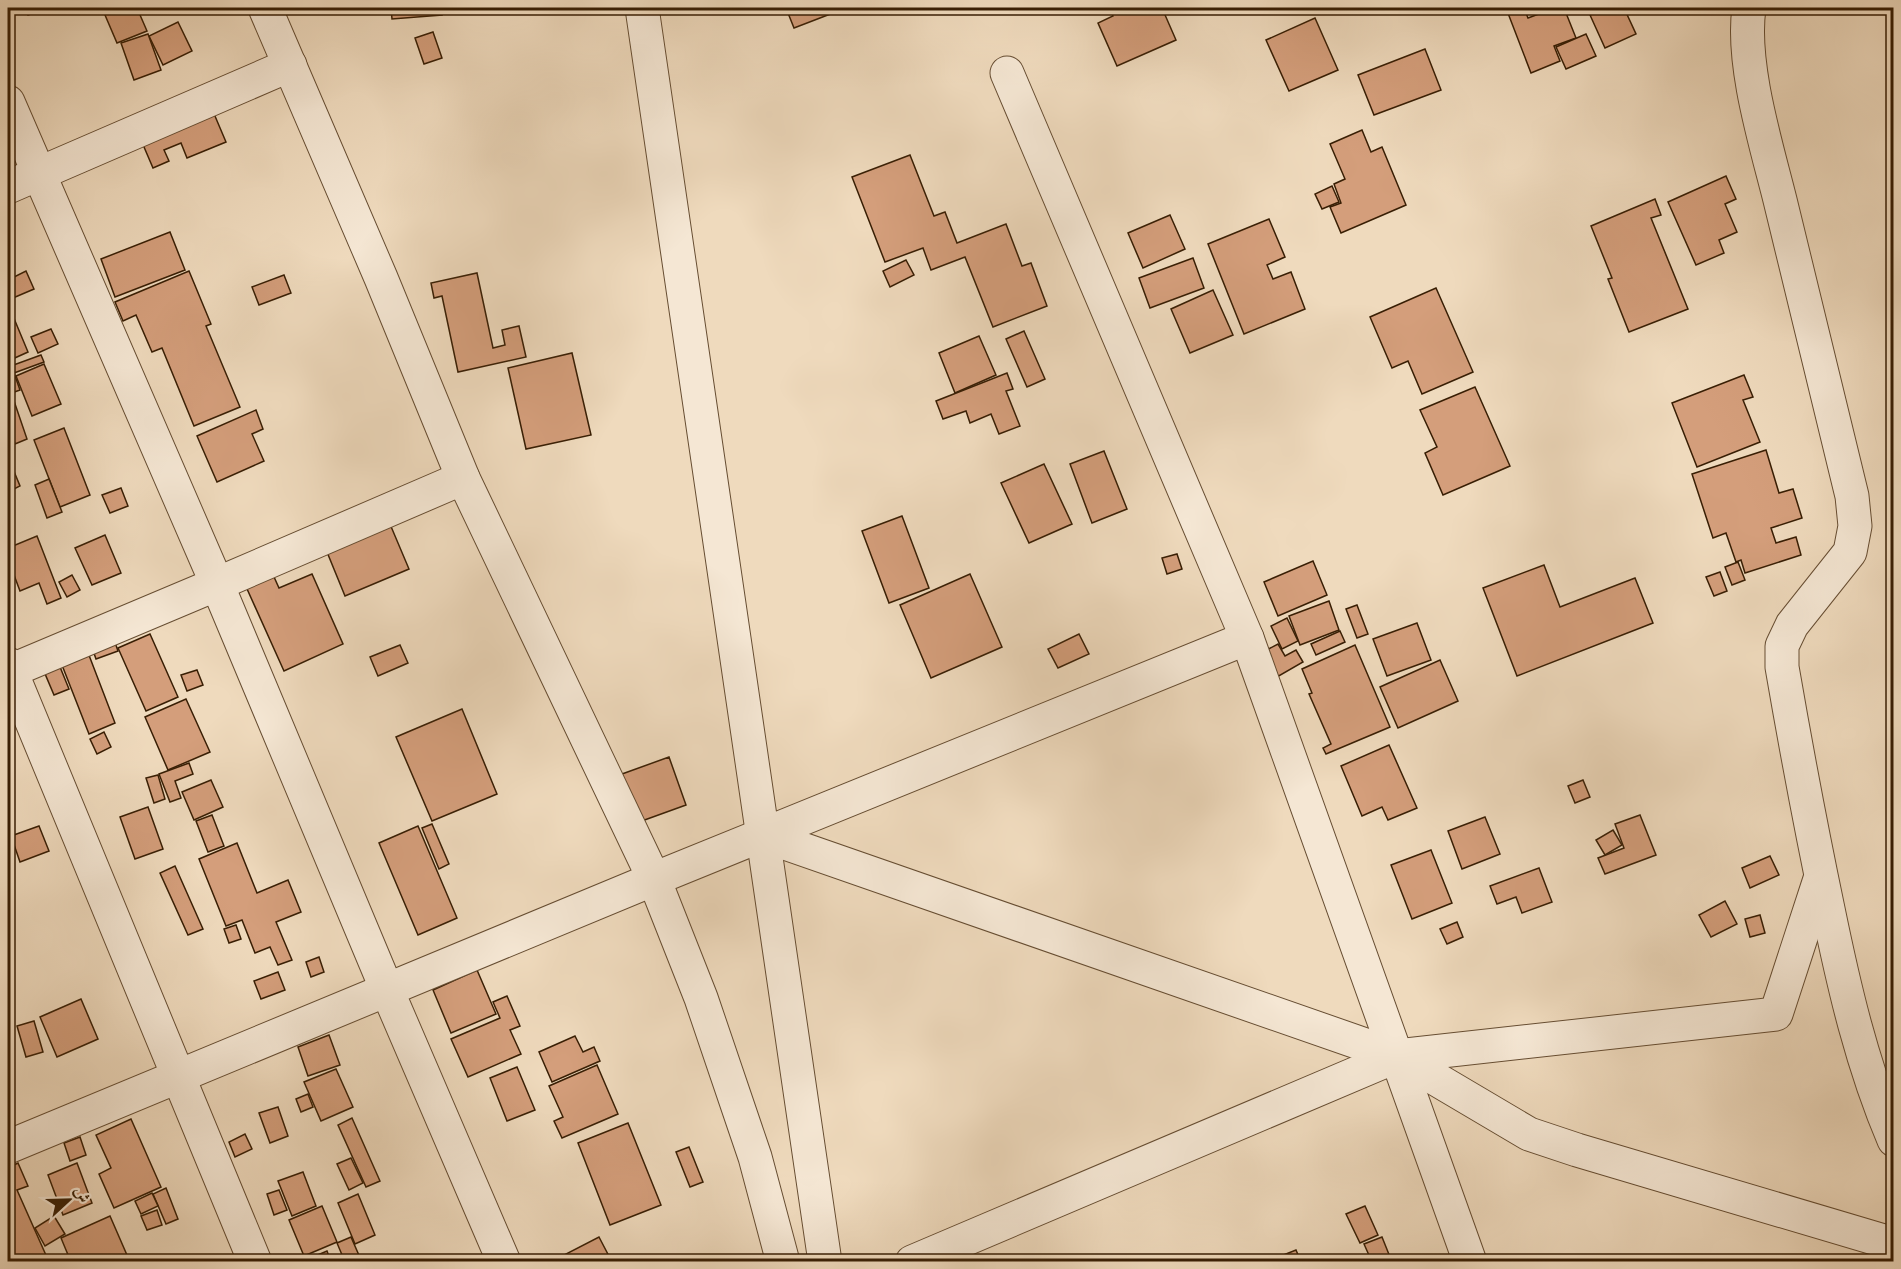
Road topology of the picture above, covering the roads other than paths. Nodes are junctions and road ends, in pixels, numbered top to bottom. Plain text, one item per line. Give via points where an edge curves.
1 (265, 8) edge
2 (642, 8) edge
3 (1749, 8) edge
4 (290, 65) junction
5 (1007, 73) dead end
6 (8, 102) edge
7 (39, 173) junction
8 (8, 187) edge
9 (463, 478) junction
10 (217, 585) junction
11 (1247, 638) junction
12 (8, 669) edge
13 (762, 835) junction
14 (1821, 876) junction
15 (654, 879) junction
16 (387, 990) junction
17 (1397, 1056) junction
18 (178, 1076) junction
19 (1893, 1140) edge
20 (8, 1147) edge
21 (1893, 1244) edge
22 (255, 1262) edge
23 (504, 1262) edge
24 (783, 1262) edge
25 (825, 1262) edge
26 (912, 1262) edge
27 (1470, 1262) edge

1 - 4 street
2 - 13 street
3 - 14 street via 1749,62 1852,496 1855,526 1850,552 1792,625 1782,646 1782,668
4 - 7 street
4 - 9 street
5 - 11 street
6 - 7 street
7 - 8 street
7 - 10 street
9 - 10 street
9 - 15 street
10 - 12 street
10 - 16 street
11 - 13 street
11 - 17 street
12 - 18 street
13 - 15 street
13 - 17 street
13 - 25 street
14 - 17 street via 1776,1014
14 - 19 street via 1846,999
15 - 16 street
15 - 24 street via 701,998 755,1157
16 - 18 street
16 - 23 street
17 - 21 street via 1529,1134
17 - 26 street
17 - 27 street
18 - 20 street
18 - 22 street

